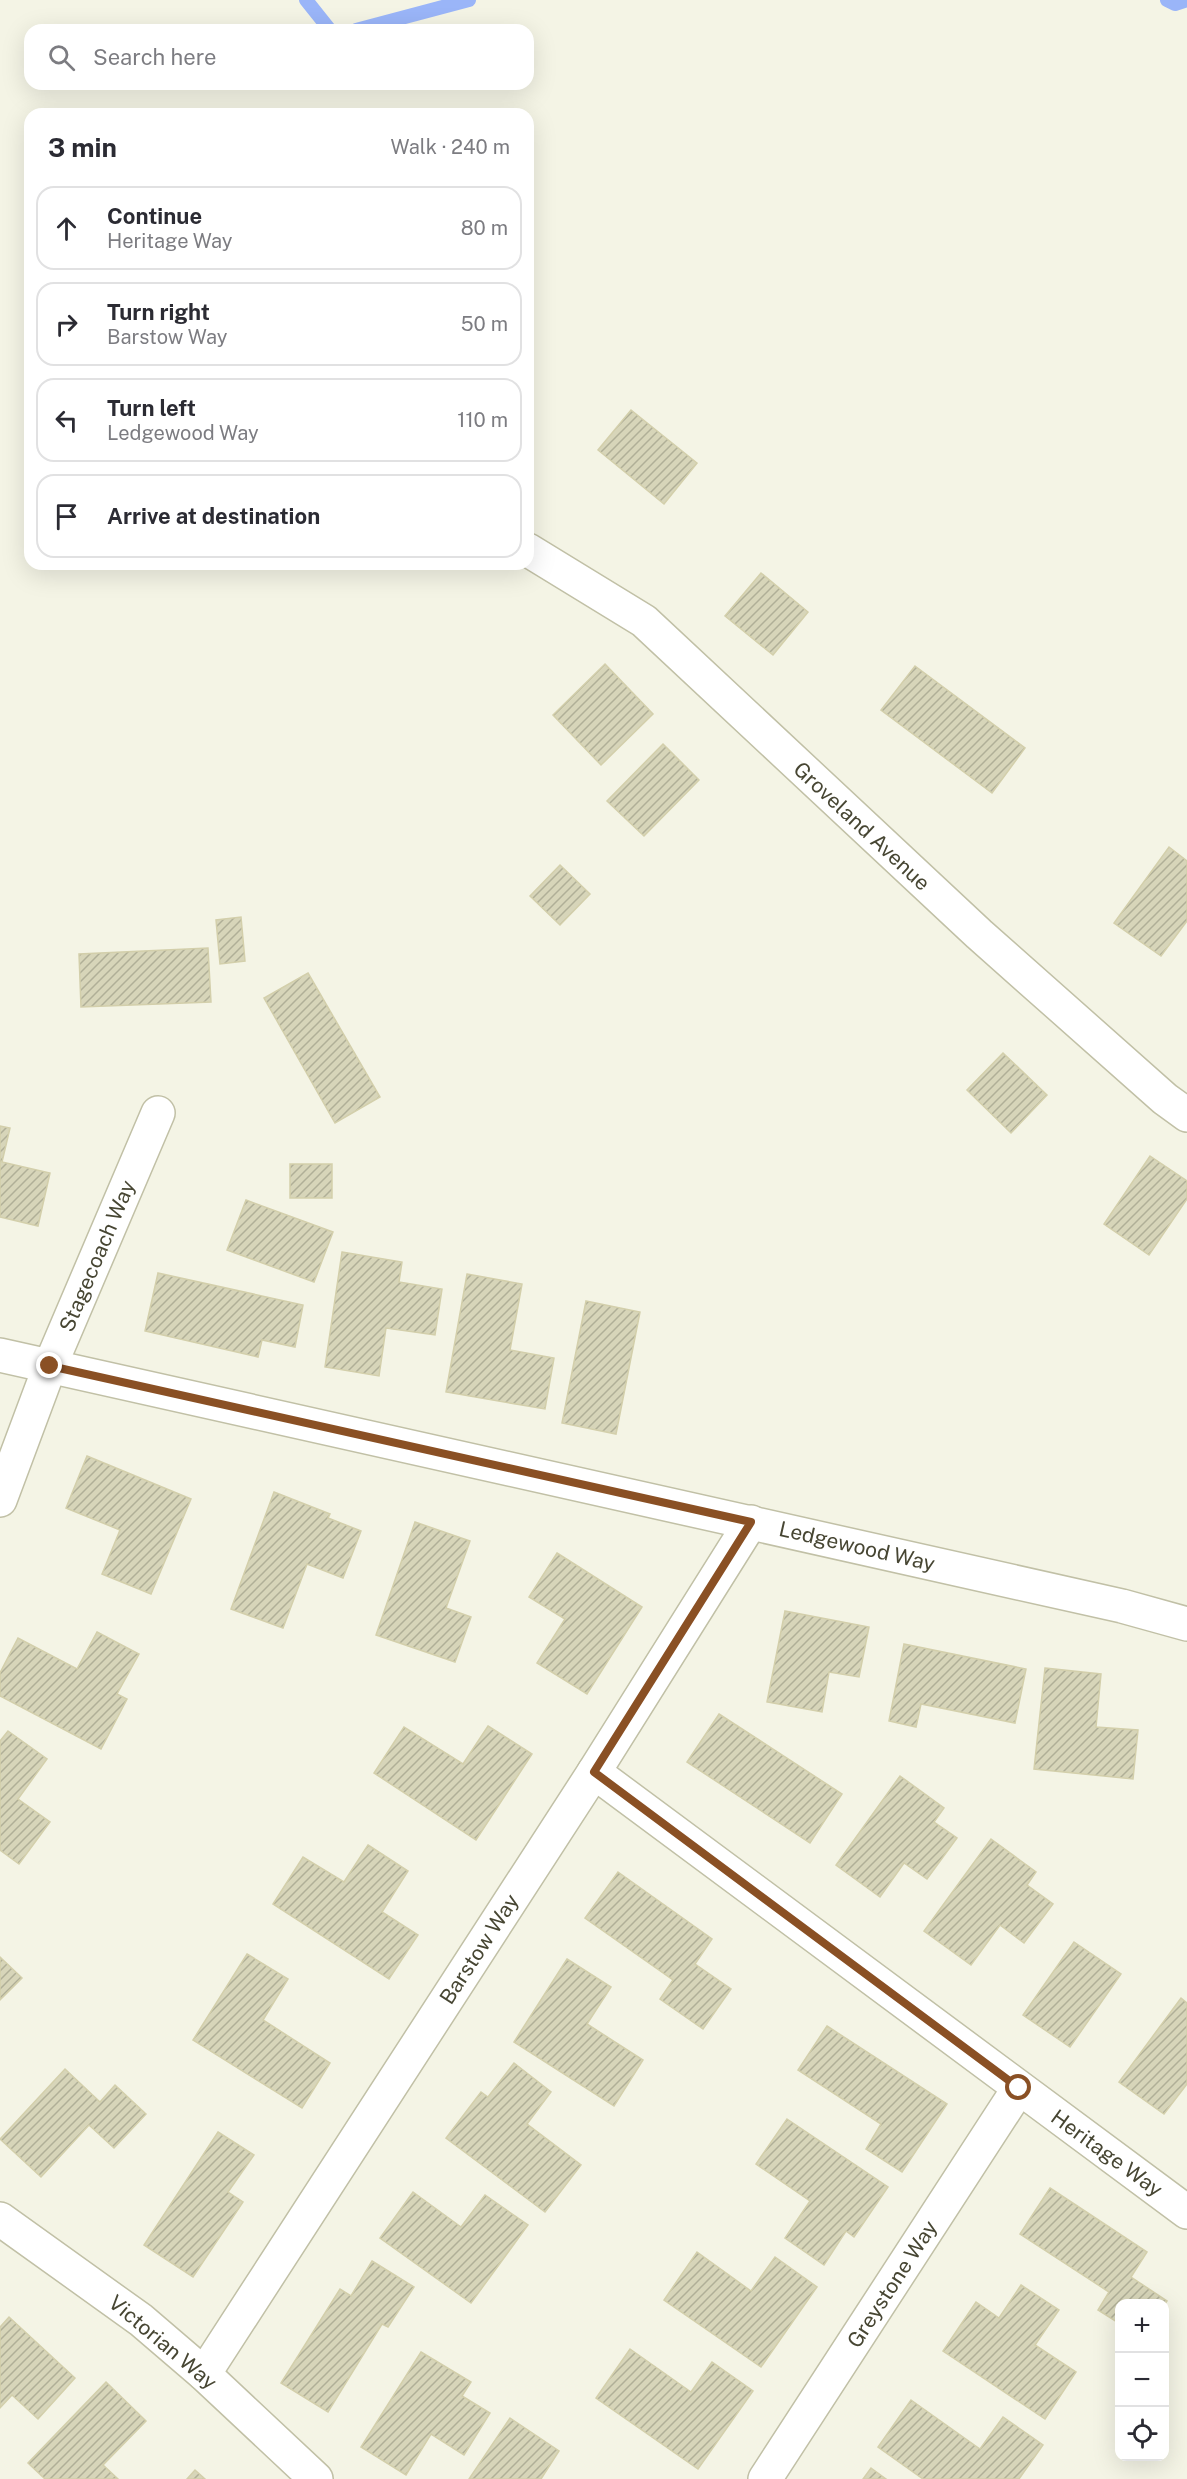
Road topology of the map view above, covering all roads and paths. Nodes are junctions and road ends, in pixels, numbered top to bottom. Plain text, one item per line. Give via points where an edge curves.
1 (534, 554) edge
2 (158, 1113) dead end
3 (1187, 1115) edge
4 (0, 1355) edge
5 (50, 1366) junction
6 (0, 1500) edge
7 (751, 1522) junction
8 (1187, 1624) edge
9 (594, 1772) junction
10 (1019, 2088) junction
11 (1187, 2212) edge
12 (0, 2219) edge
13 (204, 2374) junction
14 (316, 2479) edge
15 (765, 2479) edge

1 - 3 street, Groveland Avenue via 644,621 979,934
2 - 5 street, Stagecoach Way
4 - 5 street, Ledgewood Way
5 - 6 street, Stagecoach Way
5 - 7 street, Ledgewood Way
7 - 8 street, Ledgewood Way via 1111,1603
7 - 9 street, Barstow Way
9 - 10 street, Heritage Way
9 - 13 street, Barstow Way
10 - 11 street, Heritage Way
10 - 15 street, Greystone Way
12 - 13 street, Victorian Way via 141,2319
13 - 14 street, Victorian Way

